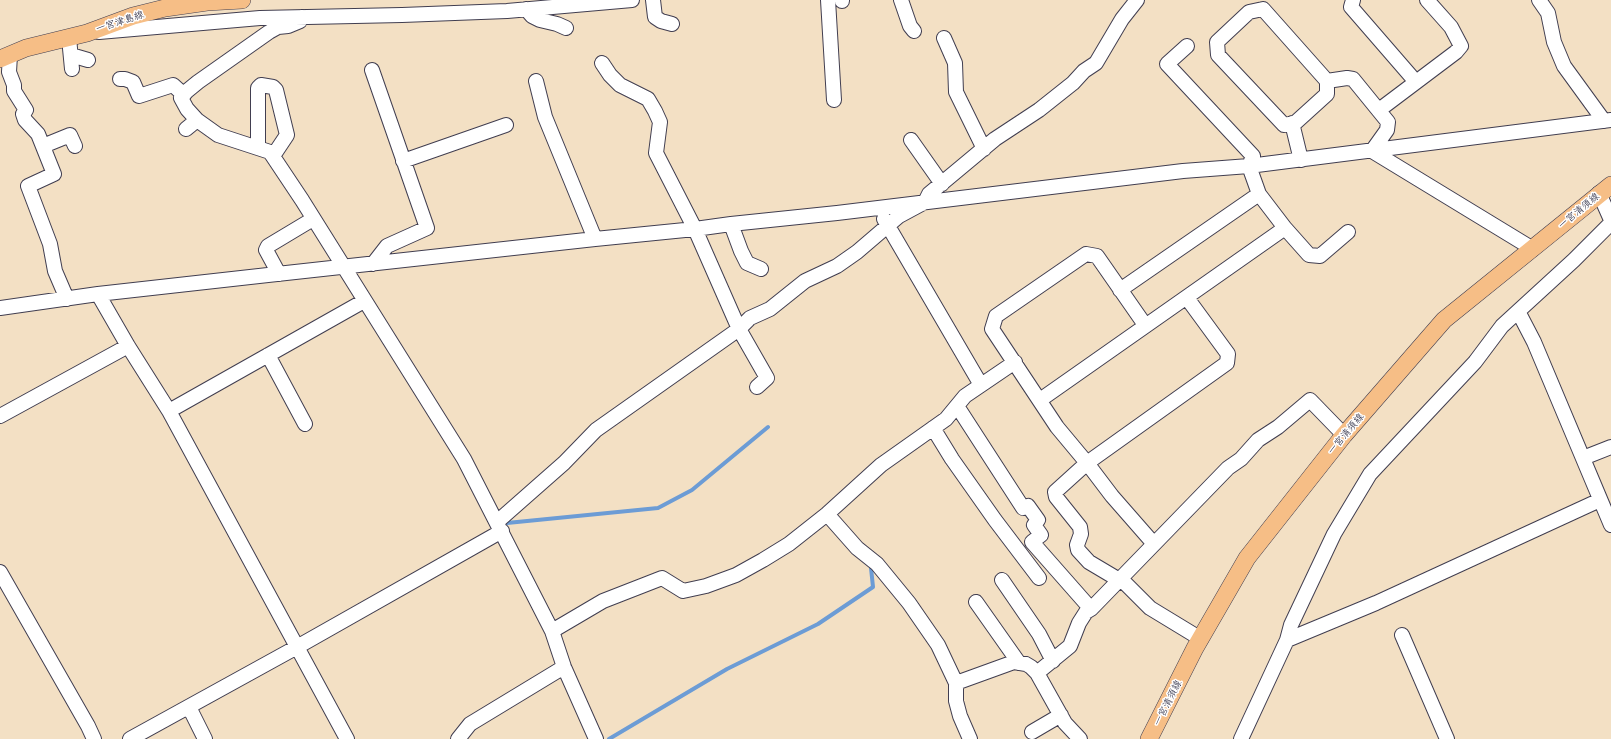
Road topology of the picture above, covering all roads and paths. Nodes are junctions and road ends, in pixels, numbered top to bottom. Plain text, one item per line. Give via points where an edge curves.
1 (242, 0) edge
2 (632, 0) edge
3 (653, 0) edge
4 (828, 0) edge
5 (901, 0) edge
6 (1137, 0) edge
7 (1353, 0) edge
8 (1427, 0) edge
9 (1543, 2) edge
10 (526, 9) junction
11 (302, 17) junction
12 (672, 24) dead end
13 (566, 28) dead end
14 (914, 31) dead end
15 (87, 33) junction
16 (68, 38) junction
17 (944, 38) dead end
18 (1187, 46) dead end
19 (3, 55) edge
20 (88, 60) dead end
21 (602, 63) dead end
22 (372, 70) dead end
23 (120, 79) dead end
24 (536, 81) dead end
25 (1327, 81) junction
26 (1416, 82) junction
27 (184, 95) junction
28 (834, 100) dead end
29 (1379, 110) junction
30 (197, 120) junction
31 (1608, 120) edge
32 (1292, 123) junction
33 (506, 125) dead end
34 (186, 129) dead end
35 (911, 140) dead end
36 (43, 146) junction
37 (75, 146) dead end
38 (258, 148) junction
39 (984, 148) junction
40 (1372, 151) junction
41 (273, 156) junction
42 (1301, 160) junction
43 (403, 161) junction
44 (1249, 166) junction
45 (942, 184) junction
46 (1605, 189) edge
47 (1259, 194) junction
48 (925, 202) junction
49 (878, 208) junction
50 (314, 219) junction
51 (1611, 220) edge
52 (1611, 223) edge
53 (731, 224) junction
54 (889, 226) junction
55 (1285, 228) junction
56 (694, 229) junction
57 (1348, 232) dead end
58 (595, 239) junction
59 (1533, 249) junction
60 (372, 264) junction
61 (344, 267) junction
62 (761, 269) dead end
63 (279, 274) junction
64 (1120, 290) junction
65 (98, 294) junction
66 (1187, 298) junction
67 (67, 299) junction
68 (364, 300) junction
69 (0, 308) edge
70 (1516, 313) junction
71 (1145, 325) junction
72 (739, 329) junction
73 (128, 346) junction
74 (268, 355) junction
75 (1015, 362) junction
76 (981, 385) junction
77 (758, 387) dead end
78 (1040, 400) junction
79 (956, 406) junction
80 (170, 411) junction
81 (0, 416) edge
82 (305, 424) dead end
83 (933, 428) junction
84 (1344, 435) junction
85 (1611, 447) edge
86 (1583, 458) junction
87 (1087, 462) junction
88 (1600, 500) junction
89 (827, 514) junction
90 (1611, 525) edge
91 (499, 527) junction
92 (1154, 544) junction
93 (0, 572) edge
94 (1039, 578) dead end
95 (1119, 579) junction
96 (1002, 580) dead end
97 (976, 602) dead end
98 (1091, 609) junction
99 (552, 631) junction
100 (1402, 635) dead end
101 (1201, 639) junction
102 (1287, 640) junction
103 (297, 647) junction
104 (1053, 661) junction
105 (1019, 663) junction
106 (564, 667) junction
107 (1037, 673) junction
108 (956, 683) junction
109 (189, 707) junction
110 (1061, 715) junction
111 (1032, 732) dead end
112 (94, 739) edge
113 (130, 739) edge
114 (205, 739) edge
115 (347, 739) edge
116 (458, 739) edge
117 (596, 739) edge
118 (970, 739) edge
119 (1080, 739) edge
120 (1149, 739) edge
121 (1241, 739) edge
122 (1447, 739) edge

1 - 15 main road, 一宮津島線 via 165,8 133,16
2 - 10 street
3 - 12 street via 656,17
4 - 28 street
5 - 14 street
6 - 39 street via 1122,19 1096,63 1039,110
7 - 26 street via 1351,7
8 - 26 street via 1451,27 1461,46
9 - 31 street via 1554,42 1564,66
10 - 11 street
10 - 13 street via 540,20
11 - 15 street via 252,18
11 - 27 street via 300,22 269,32 198,82
15 - 16 main road, 一宮津島線
16 - 19 main road, 一宮津島線
16 - 20 street via 71,62
17 - 39 street via 956,62 956,92
18 - 44 street via 1167,64 1253,156
19 - 36 street via 14,91 26,110 23,114 25,120 38,134
21 - 56 street via 620,85 648,99 655,111 660,122 656,153
22 - 43 street
23 - 27 street via 133,82 138,96 174,85
24 - 58 street via 545,117
25 - 29 street via 1353,79
25 - 32 street via 1327,94
25 - 32 street via 1263,9 1249,12 1218,42 1218,55 1284,124
26 - 29 street
27 - 30 street via 182,98 187,109
29 - 40 street via 1388,122 1387,130
30 - 34 street
30 - 38 street via 218,135
31 - 40 street
32 - 42 street
33 - 43 street
35 - 45 street
36 - 37 street via 70,135
36 - 67 street via 54,174 28,186 50,244 55,271
38 - 41 street via 270,152
38 - 41 street via 258,88 261,85 273,86 292,134
39 - 45 street
40 - 42 street
40 - 59 street
41 - 50 street
42 - 44 street
43 - 60 street via 427,228 387,246
44 - 47 street
44 - 48 street via 1183,171
45 - 48 street via 929,194
46 - 51 street
46 - 59 main road, 一宮清須線
47 - 55 street
47 - 64 street
48 - 49 street
48 - 54 street via 899,216
49 - 53 street
49 - 54 street
50 - 61 street
50 - 63 street via 268,246 266,250
52 - 70 street
53 - 56 street
53 - 62 street via 747,263
54 - 72 street via 837,266 805,281 770,309 750,318
54 - 76 street
55 - 57 street via 1309,255 1315,256 1320,256
55 - 66 street
56 - 58 street
56 - 72 street
58 - 60 street
59 - 84 main road, 一宮清須線 via 1444,320
60 - 61 street
61 - 63 street
61 - 68 street
63 - 65 street
64 - 71 street
64 - 75 street via 1097,256 1086,254 996,316 992,329
65 - 67 street
65 - 73 street
66 - 71 street
66 - 87 street via 1228,354 1227,363
67 - 69 street
68 - 74 street
68 - 91 street via 464,459
70 - 86 street via 1521,317 1534,342
70 - 102 street via 1502,326 1475,362 1370,474 1334,534 1291,626
71 - 78 street
72 - 77 street via 767,378
72 - 91 street via 596,430
73 - 80 street
73 - 81 street
74 - 80 street
74 - 82 street
75 - 76 street
75 - 78 street
76 - 79 street
78 - 87 street
79 - 83 street via 946,419
79 - 98 street via 1023,508 1028,506 1038,520 1034,525 1041,535 1032,542
80 - 103 street
83 - 89 street via 881,465
83 - 94 street via 990,514
84 - 92 street via 1310,400 1258,440
84 - 101 main road, 一宮清須線 via 1246,558
85 - 86 street
86 - 88 street
87 - 92 street via 1112,496
87 - 95 street via 1055,492 1056,497 1080,527 1078,550 1089,562
88 - 90 street
88 - 102 street via 1376,603
89 - 99 street via 789,544 736,575 683,591 662,578 603,601
89 - 108 street via 857,548 877,564 909,603 938,645
91 - 99 street
91 - 103 street
92 - 95 street
93 - 112 street
95 - 98 street
95 - 101 street via 1150,608
96 - 104 street via 1039,634
97 - 105 street
98 - 104 street via 1079,623 1070,646
99 - 106 street
100 - 122 street
101 - 120 main road, 一宮清須線
102 - 121 street
103 - 109 street
103 - 115 street
104 - 107 street
105 - 107 street via 1031,667
105 - 108 street via 1014,662
106 - 116 street via 470,724
106 - 117 street
107 - 110 street
108 - 118 street via 956,701
109 - 113 street
109 - 114 street
110 - 111 street
110 - 119 street

